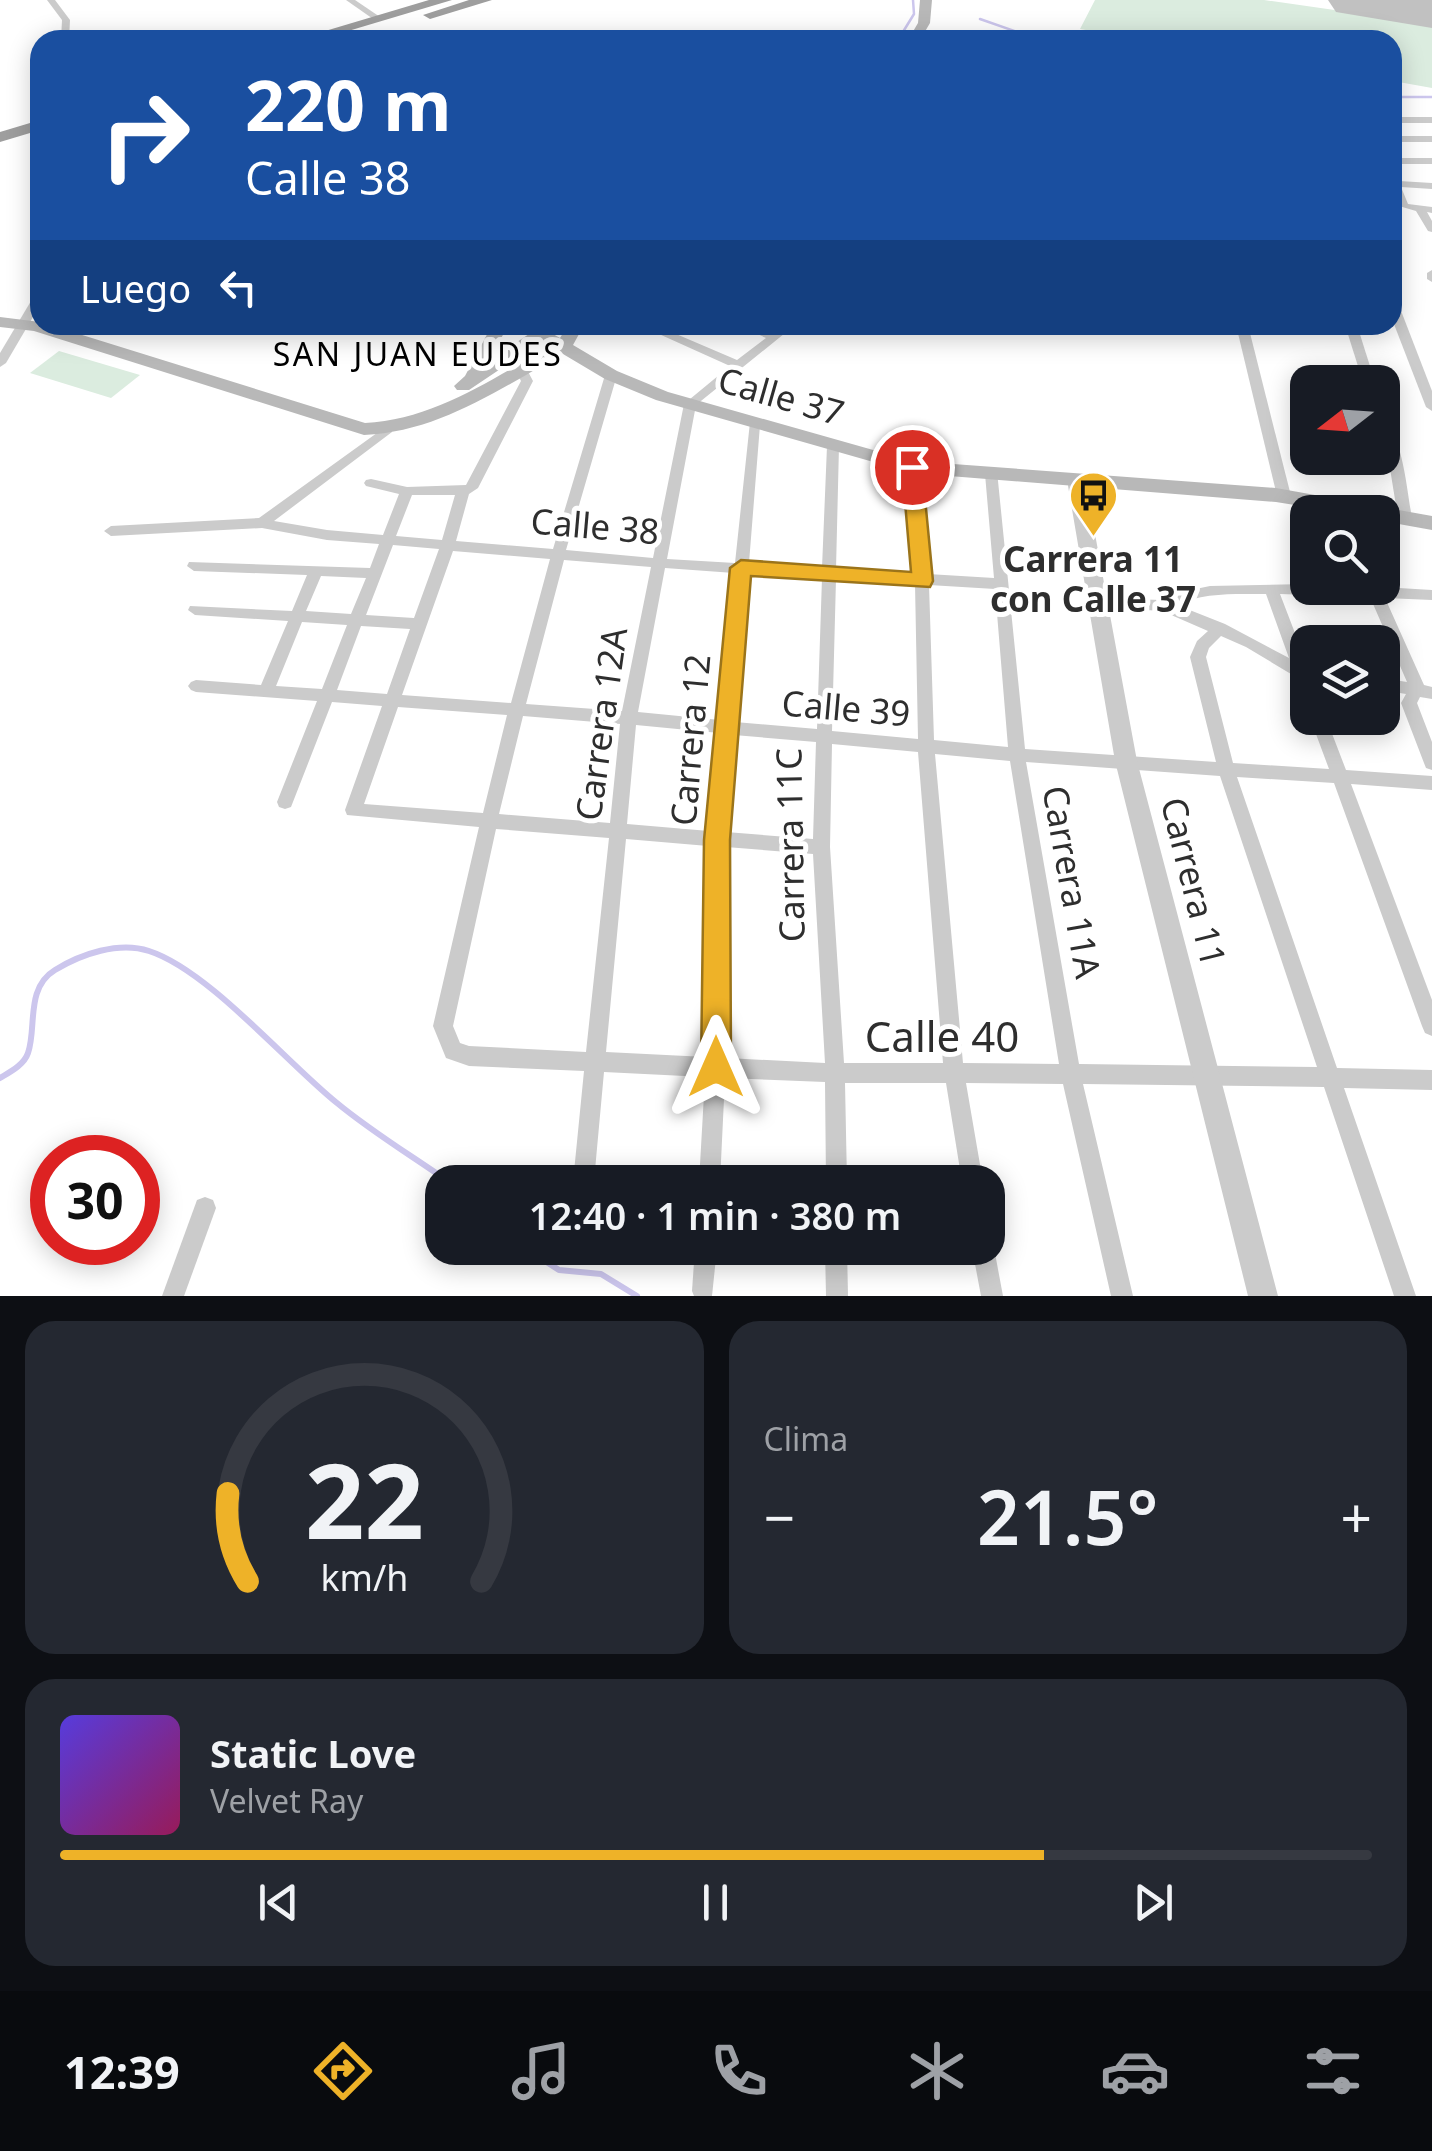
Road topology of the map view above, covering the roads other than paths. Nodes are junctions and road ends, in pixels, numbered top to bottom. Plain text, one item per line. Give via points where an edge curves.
1 (51, 0) edge
2 (350, 0) edge
3 (446, 0) edge
4 (485, 0) edge
5 (926, 0) edge
6 (936, 0) edge
7 (379, 19) junction
8 (66, 30) edge
9 (339, 30) edge
10 (378, 30) edge
11 (920, 30) edge
12 (930, 30) edge
13 (30, 115) edge
14 (1402, 120) edge
15 (1432, 120) edge
16 (0, 123) edge
17 (30, 128) edge
18 (0, 136) edge
19 (1432, 139) edge
20 (1402, 140) edge
21 (1402, 161) edge
22 (1432, 161) edge
23 (1402, 181) edge
24 (1432, 186) edge
25 (1402, 200) edge
26 (1426, 209) edge
27 (1432, 229) edge
28 (30, 312) edge
29 (0, 313) edge
30 (30, 313) edge
31 (30, 319) edge
32 (0, 322) edge
33 (1402, 329) edge
34 (100, 335) edge
35 (104, 335) edge
36 (497, 335) edge
37 (530, 335) edge
38 (551, 335) edge
39 (572, 335) edge
40 (582, 335) edge
41 (668, 335) edge
42 (768, 335) edge
43 (776, 335) edge
44 (1244, 335) edge
45 (1354, 335) edge
46 (773, 337) junction
47 (564, 346) junction
48 (589, 362) junction
49 (0, 363) edge
50 (738, 365) junction
51 (1364, 365) edge
52 (521, 369) junction
53 (611, 375) junction
54 (468, 382) junction
55 (690, 404) junction
56 (1432, 407) edge
57 (754, 425) junction
58 (388, 429) junction
59 (832, 446) junction
60 (912, 467) junction
61 (992, 474) junction
62 (1397, 475) edge
63 (1076, 480) junction
64 (372, 483) dead end
65 (407, 491) junction
66 (463, 491) junction
67 (1284, 496) junction
68 (1290, 497) edge
69 (1400, 517) edge
70 (1405, 518) junction
71 (262, 523) junction
72 (1432, 523) edge
73 (111, 531) dead end
74 (387, 539) junction
75 (448, 544) junction
76 (556, 552) junction
77 (658, 563) junction
78 (194, 566) dead end
79 (741, 568) junction
80 (316, 570) junction
81 (374, 573) junction
82 (831, 574) junction
83 (922, 581) junction
84 (1002, 584) junction
85 (1271, 588) junction
86 (1290, 589) edge
87 (1400, 593) edge
88 (1432, 595) edge
89 (1097, 602) junction
90 (1382, 605) edge
91 (1164, 606) junction
92 (195, 610) dead end
93 (299, 616) junction
94 (356, 620) junction
95 (419, 624) junction
96 (1220, 628) junction
97 (1290, 638) edge
98 (1290, 668) edge
99 (196, 686) dead end
100 (268, 690) junction
101 (1424, 690) edge
102 (327, 696) junction
103 (393, 702) junction
104 (513, 712) junction
105 (628, 718) junction
106 (726, 729) junction
107 (1324, 735) edge
108 (824, 737) junction
109 (926, 746) junction
110 (1017, 755) junction
111 (1126, 762) junction
112 (1432, 762) edge
113 (1226, 769) junction
114 (1338, 776) junction
115 (1432, 783) edge
116 (285, 802) dead end
117 (487, 820) junction
118 (618, 831) junction
119 (717, 840) junction
120 (821, 847) junction
121 (1432, 1026) edge
122 (594, 1060) junction
123 (716, 1067) junction
124 (835, 1074) junction
125 (954, 1074) junction
126 (1205, 1074) junction
127 (1071, 1075) junction
128 (1331, 1076) junction
129 (1432, 1080) edge
130 (584, 1165) edge
131 (710, 1165) edge
132 (836, 1165) edge
133 (969, 1165) edge
134 (206, 1208) dead end
135 (705, 1265) edge
136 (836, 1265) edge
137 (986, 1265) edge
138 (703, 1291) dead end
139 (173, 1296) edge
140 (836, 1296) edge
141 (992, 1296) edge
142 (1122, 1296) edge
143 (1263, 1296) edge
144 (1405, 1296) edge

1 - 8 street
2 - 7 street
3 - 7 highway
4 - 10 highway
5 - 11 main road
6 - 12 main road
7 - 9 highway
13 - 16 highway
14 - 15 street
17 - 18 highway
19 - 20 street
21 - 22 street
23 - 24 street
25 - 26 street
26 - 27 street
28 - 29 main road
30 - 32 main road
31 - 49 street
33 - 56 street
34 - 58 main road via 364,429
35 - 54 main road via 374,419 422,411
36 - 54 main road
37 - 54 main road
38 - 47 main road, Calle 37
39 - 47 main road
40 - 48 main road
41 - 50 street
42 - 46 street
43 - 46 street
44 - 67 street
45 - 51 street
46 - 50 street
47 - 48 main road, Calle 37
47 - 52 main road
48 - 53 main road, Calle 37
50 - 55 street
52 - 58 main road via 427,418
52 - 66 street via 527,381 521,394 472,488
53 - 55 main road, Calle 37
53 - 76 street
55 - 57 main road, Calle 37
55 - 77 street, Carrera 12A
57 - 59 main road, Calle 37
57 - 79 street, Carrera 12
58 - 71 street
59 - 60 main road, Calle 37
59 - 82 street, Carrera 11C
60 - 61 main road, Calle 37
60 - 83 street
61 - 63 main road, Calle 37
61 - 84 street, Carrera 11A
62 - 70 street
63 - 67 main road, Calle 37
63 - 89 street, Carrera 11
64 - 65 street
65 - 66 street
65 - 74 street
66 - 75 street
67 - 68 main road, Calle 37
69 - 70 main road, Calle 37
70 - 72 main road, Calle 37
71 - 73 street, Calle 38
71 - 74 street, Calle 38
74 - 75 street, Calle 38
74 - 81 street
75 - 76 street, Calle 38
75 - 95 street
76 - 77 street, Calle 38
76 - 104 street
77 - 79 street, Calle 38
77 - 105 street, Carrera 12A
78 - 80 street
79 - 82 street, Calle 38
79 - 106 street, Carrera 12
80 - 81 street
80 - 93 street
81 - 94 street
82 - 83 street, Calle 38
82 - 108 street, Carrera 11C
83 - 84 street, Calle 38
83 - 109 street
84 - 110 street, Carrera 11A
85 - 86 street
85 - 91 street via 1180,594
85 - 97 street
87 - 88 street
89 - 91 street
89 - 111 street, Carrera 11
90 - 101 street
91 - 96 street
92 - 93 street
93 - 94 street
93 - 100 street
94 - 95 street
94 - 102 street
95 - 103 street
96 - 98 street
96 - 113 street via 1198,657
99 - 100 street, Calle 39
100 - 102 street, Calle 39
101 - 112 street via 1409,703
102 - 103 street, Calle 39
102 - 116 street
103 - 104 street, Calle 39
103 - 117 street via 352,805 359,813
104 - 105 street, Calle 39
104 - 117 street
105 - 106 street, Calle 39
105 - 118 street, Carrera 12A
106 - 108 street, Calle 39
106 - 119 street, Carrera 12
107 - 114 street
108 - 109 street, Calle 39
108 - 120 street, Carrera 11C
109 - 110 street, Calle 39
109 - 125 street
110 - 111 street, Calle 39
110 - 127 street, Carrera 11A
111 - 113 street, Calle 39
111 - 126 street, Carrera 11
113 - 114 street, Calle 39
113 - 128 street
114 - 115 street, Calle 39
114 - 121 street
117 - 118 street
117 - 122 street, Calle 40 via 446,1042 469,1056
118 - 119 street
118 - 122 street, Carrera 12A
119 - 120 street
119 - 123 street, Carrera 12
120 - 124 street, Carrera 11C
122 - 123 street, Calle 40
122 - 130 street, Carrera 12A
123 - 124 street, Calle 40
123 - 131 street, Carrera 12
124 - 125 street, Calle 40
124 - 132 street, Carrera 11C
125 - 127 street, Calle 40
125 - 133 street
126 - 127 street, Calle 40
126 - 128 street, Calle 40
126 - 143 street, Carrera 11
127 - 142 street, Carrera 11A
128 - 129 street, Calle 40
128 - 144 street
134 - 139 street
135 - 138 street
136 - 140 street
137 - 141 street

